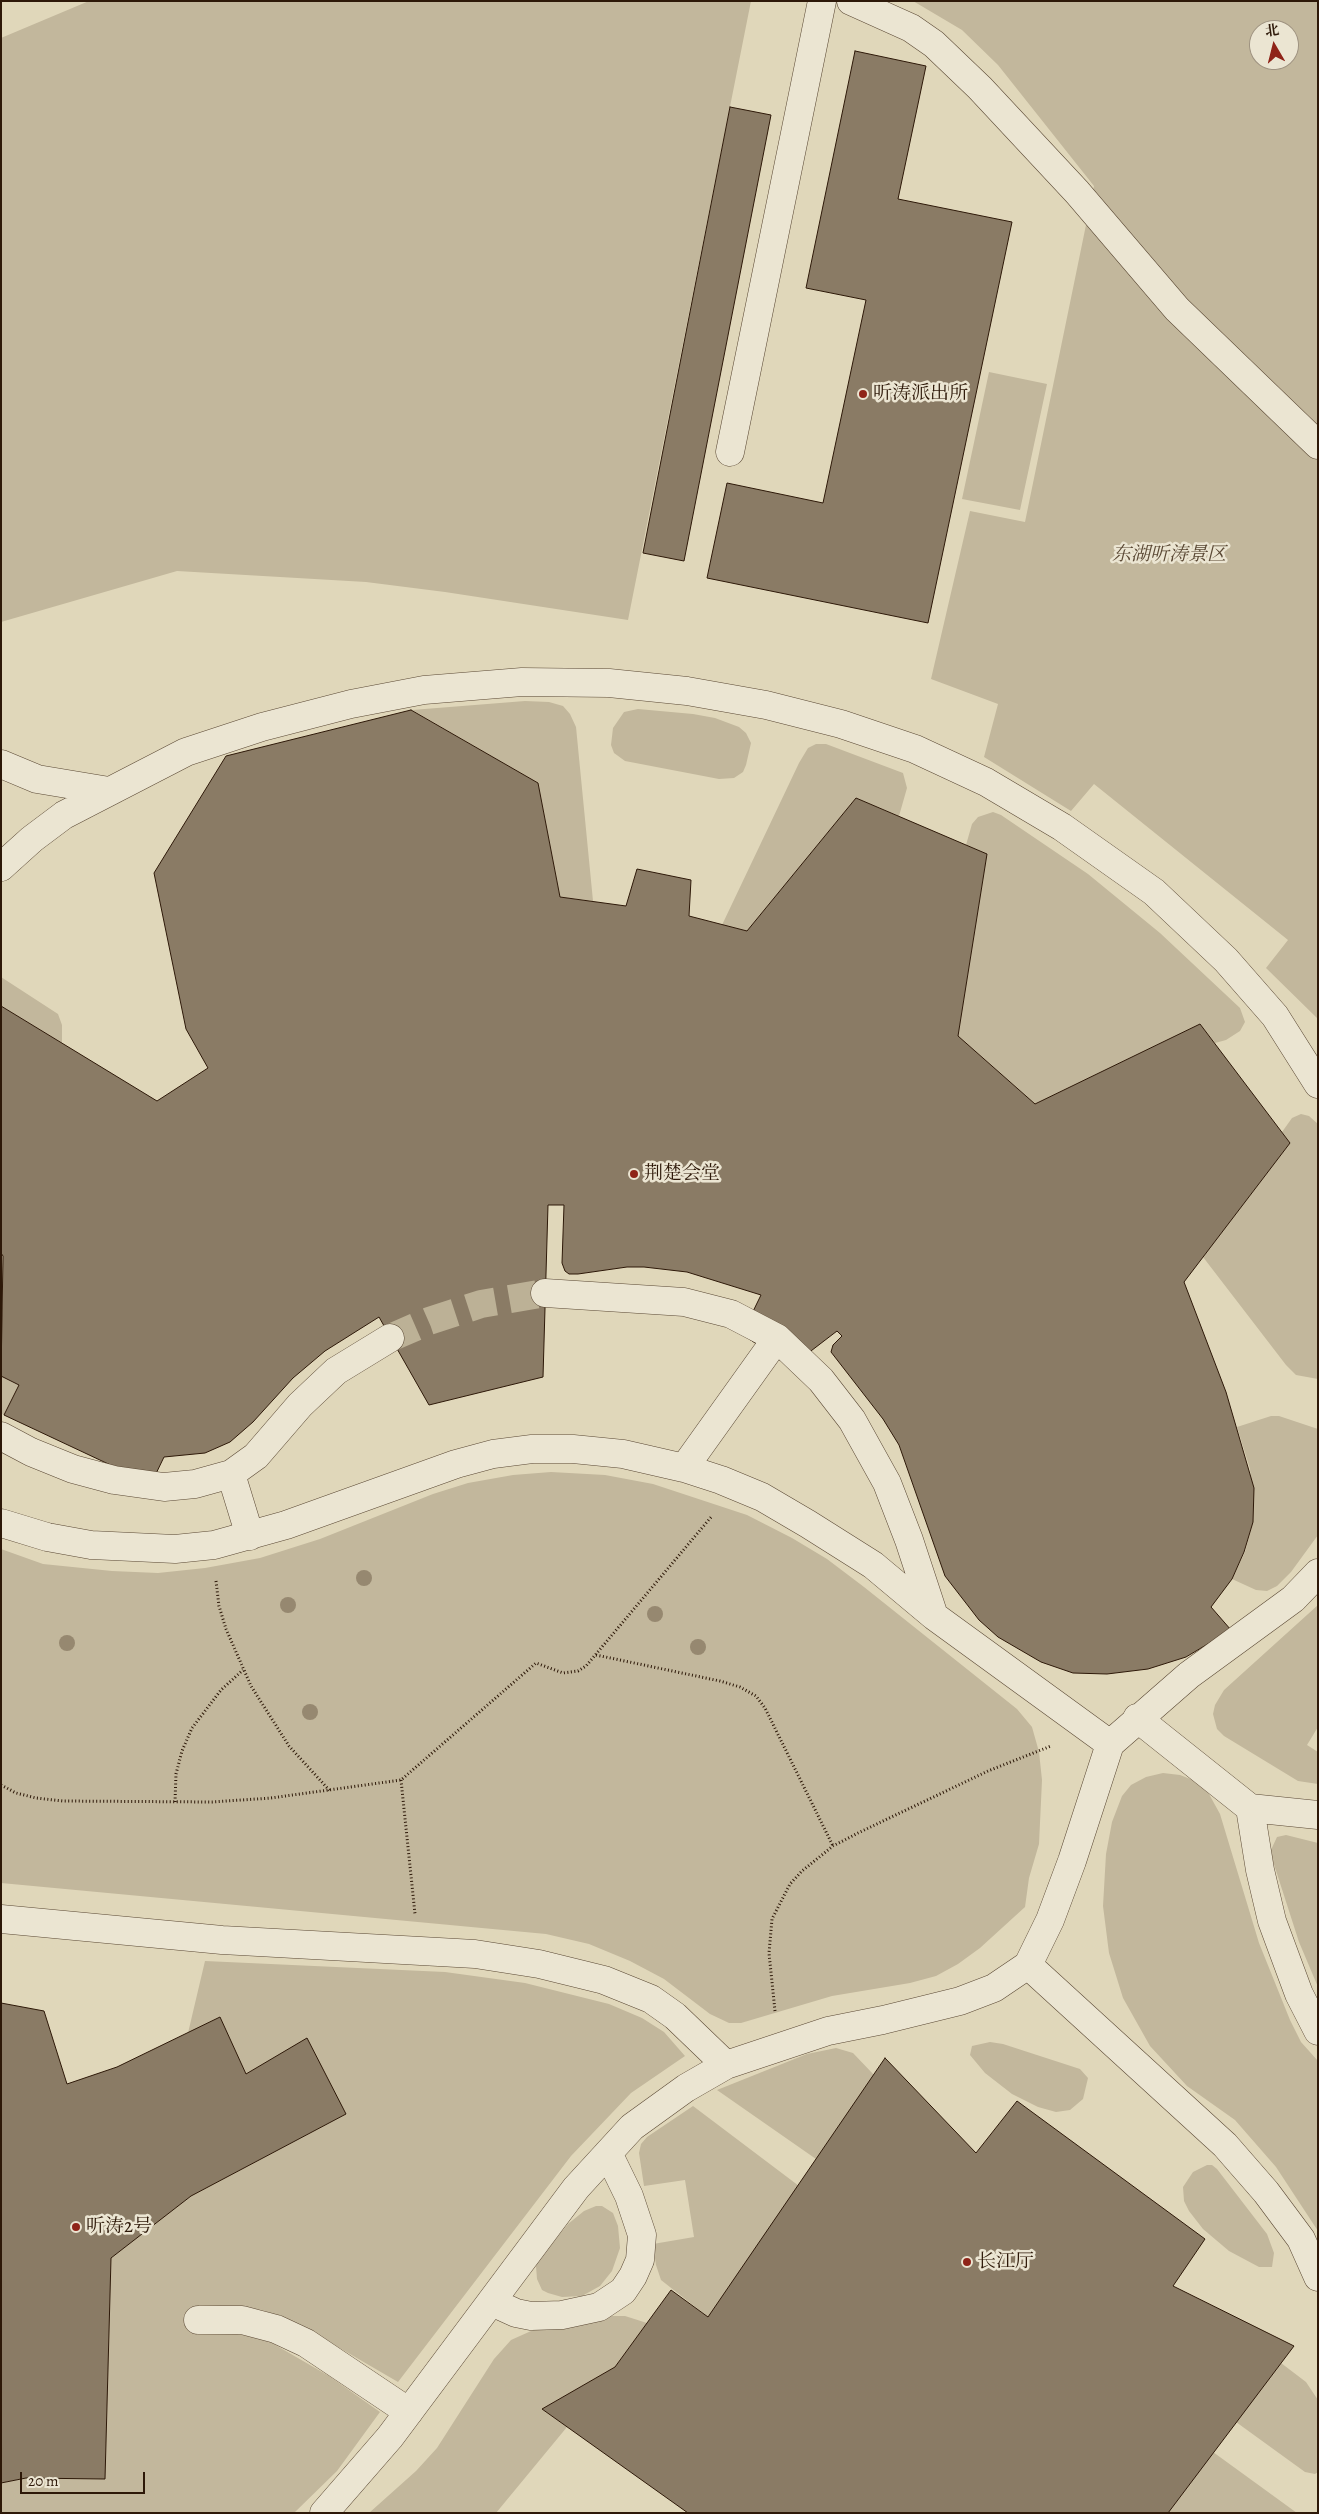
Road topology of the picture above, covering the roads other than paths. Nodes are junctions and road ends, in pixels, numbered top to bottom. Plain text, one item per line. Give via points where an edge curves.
1 (822, 1) edge
2 (852, 1) edge
3 (1318, 445) edge
4 (730, 452) dead end
5 (1, 764) edge
6 (109, 791) junction
7 (1, 866) edge
8 (1318, 1084) edge
9 (545, 1293) tunnel mouth
10 (390, 1338) tunnel mouth
11 (777, 1338) junction
12 (1, 1436) edge
13 (684, 1468) junction
14 (231, 1474) junction
15 (1, 1523) edge
16 (250, 1536) junction
17 (1318, 1573) edge
18 (934, 1616) junction
19 (1137, 1718) junction
20 (1100, 1737) junction
21 (1250, 1808) junction
22 (1318, 1815) edge
23 (1, 1919) edge
24 (1028, 1965) junction
25 (1318, 2031) edge
26 (726, 2065) junction
27 (608, 2153) junction
28 (1318, 2277) edge
29 (492, 2302) junction
30 (198, 2320) dead end
31 (409, 2412) junction
32 (324, 2513) edge

1 - 4 lane
2 - 3 lane via 911,28 934,44 980,88 1077,192 1177,309
5 - 6 lane via 37,779
6 - 7 lane via 64,815
6 - 8 lane via 186,752 262,727 351,704 424,690 522,682 609,683 687,691 766,705 841,724 915,749 986,782 1062,827 1154,892 1226,960 1275,1016
9 - 11 lane via 684,1302 730,1314
10 - 14 lane via 336,1371 300,1405 256,1456
11 - 13 lane
11 - 18 lane via 821,1380 852,1420 887,1483
12 - 14 lane via 73,1469 114,1480 164,1487 195,1484
13 - 16 lane via 623,1454 573,1449 532,1449 493,1454
13 - 18 lane via 762,1497 873,1565
14 - 16 lane
15 - 16 lane via 47,1537 91,1545 166,1549 214,1545
17 - 19 lane via 1281,1609 1189,1675
18 - 20 lane
19 - 20 lane
19 - 21 lane
20 - 24 lane via 1072,1861 1050,1920
21 - 22 lane
21 - 25 lane via 1272,1921 1299,1994
23 - 26 lane via 222,1940 475,1954 540,1964 604,1980 650,1999 675,2016
24 - 26 lane via 994,1988 960,2001 828,2031
24 - 28 lane via 1225,2145 1301,2239
26 - 27 lane via 686,2088 632,2127
27 - 29 lane via 576,2188
27 - 29 lane via 629,2196 642,2236 640,2260 623,2291 599,2307 562,2315 531,2316
29 - 31 lane
30 - 31 lane via 242,2320 276,2329 306,2344
31 - 32 lane

